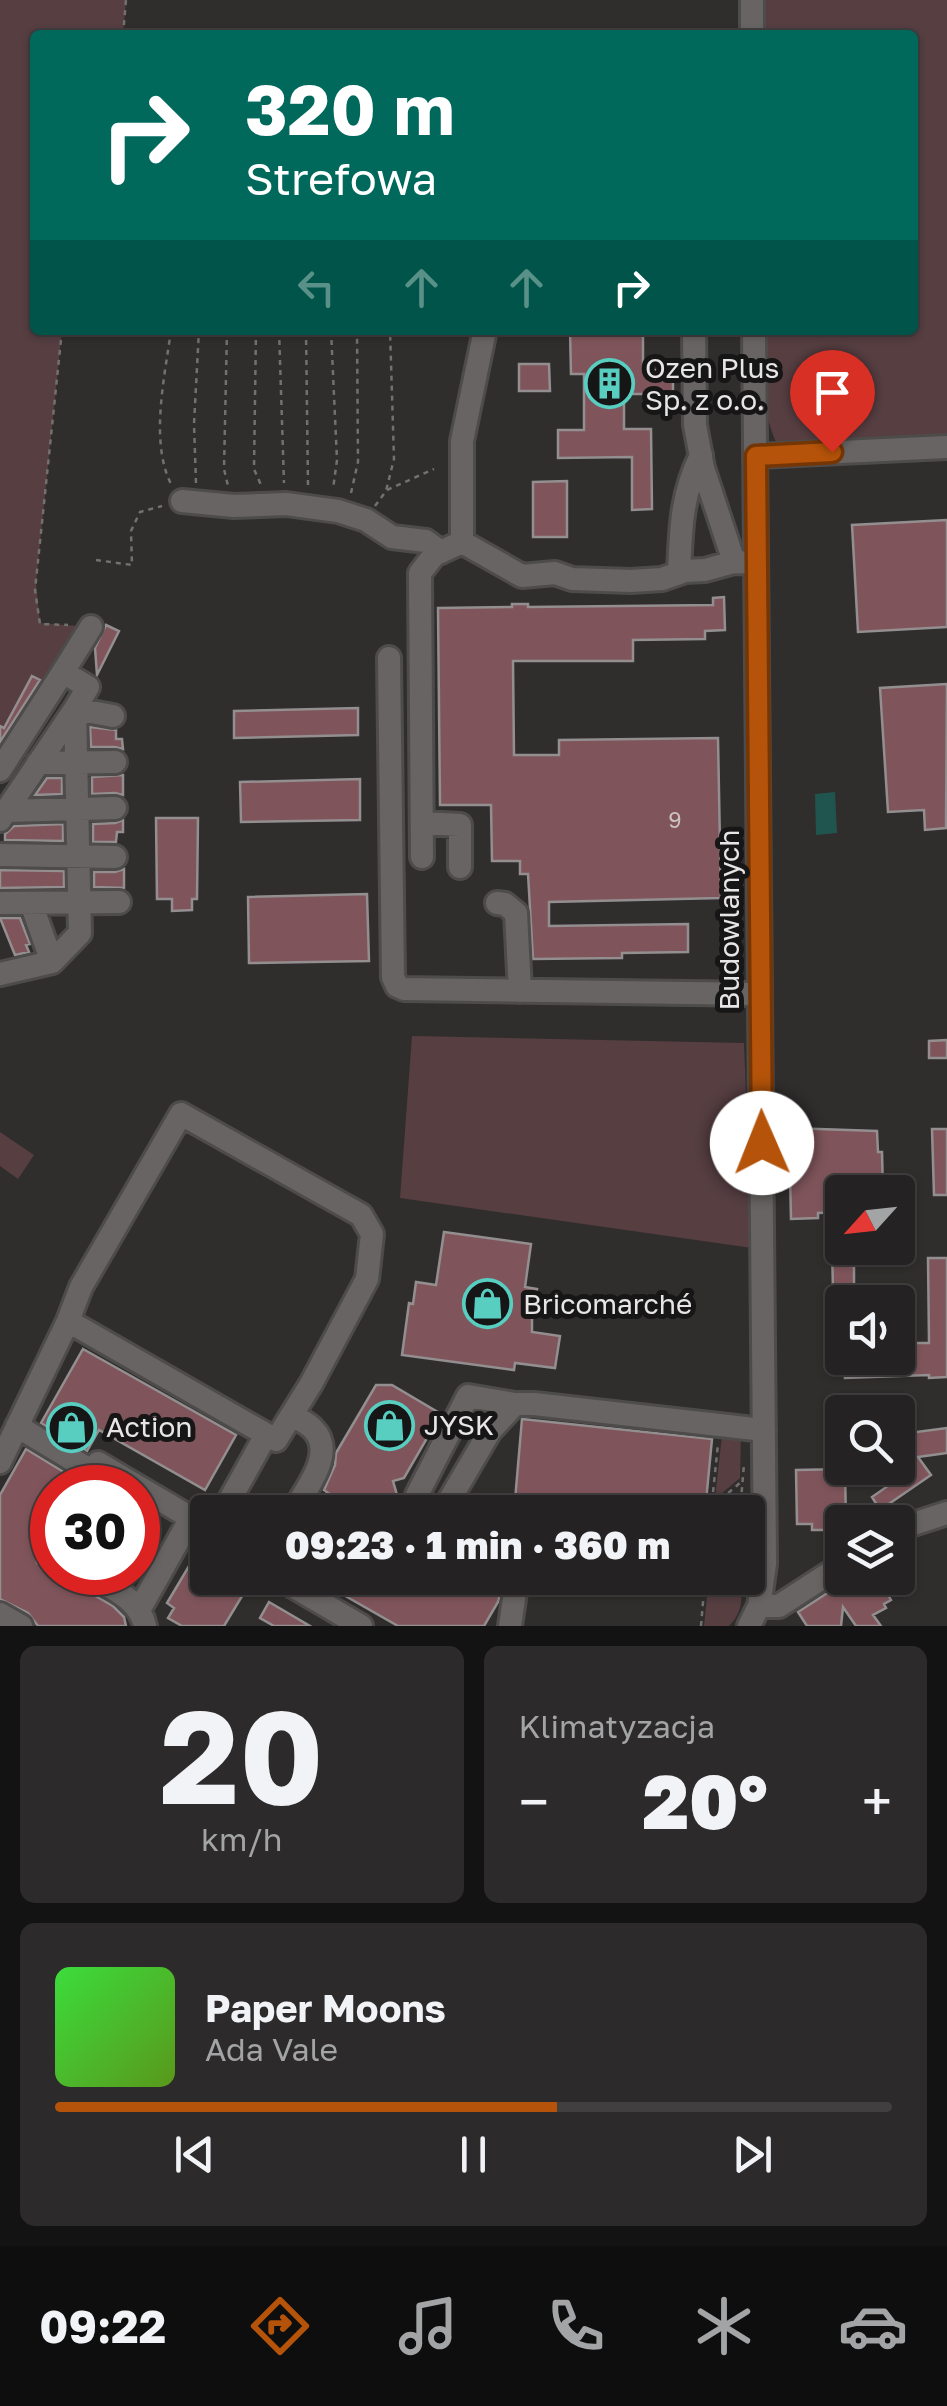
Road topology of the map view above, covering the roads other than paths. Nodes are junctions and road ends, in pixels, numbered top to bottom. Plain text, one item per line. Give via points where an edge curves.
1 (752, 0) edge
2 (752, 30) edge
3 (484, 335) edge
4 (694, 335) edge
5 (754, 335) edge
6 (947, 447) edge
7 (700, 455) junction
8 (756, 456) junction
9 (193, 502) road end
10 (451, 547) junction
11 (745, 562) junction
12 (679, 573) junction
13 (91, 627) road end
14 (389, 658) dead end
15 (63, 672) junction
16 (76, 709) junction
17 (113, 716) dead end
18 (115, 762) dead end
19 (77, 763) junction
20 (38, 764) junction
21 (0, 770) edge
22 (114, 808) dead end
23 (78, 809) junction
24 (3, 816) edge
25 (422, 823) junction
26 (0, 855) edge
27 (78, 856) junction
28 (115, 857) dead end
29 (422, 857) dead end
30 (460, 867) dead end
31 (31, 902) junction
32 (80, 902) junction
33 (119, 902) dead end
34 (0, 903) edge
35 (497, 903) dead end
36 (52, 962) junction
37 (0, 974) edge
38 (520, 991) junction
39 (760, 994) junction
40 (68, 1321) junction
41 (515, 1404) junction
42 (292, 1414) junction
43 (17, 1426) junction
44 (764, 1430) junction
45 (266, 1435) junction
46 (0, 1462) edge
47 (69, 1465) edge
48 (232, 1495) edge
49 (302, 1495) edge
50 (418, 1495) edge
51 (453, 1495) edge
52 (160, 1500) edge
53 (947, 1514) edge
54 (190, 1518) edge
55 (915, 1524) edge
56 (190, 1538) edge
57 (825, 1576) edge
58 (122, 1595) edge
59 (308, 1595) edge
60 (515, 1595) edge
61 (0, 1614) edge
62 (754, 1616) edge
63 (142, 1618) edge
64 (21, 1626) edge
65 (360, 1626) edge
66 (510, 1626) edge

1 - 2 street
3 - 10 street via 462,441
4 - 7 street
5 - 8 street, Budowlanych
6 - 8 street
7 - 11 street via 721,528
7 - 12 street via 688,481
8 - 11 street, Budowlanych
9 - 10 street via 317,510 392,537
10 - 12 street via 522,576 631,581
10 - 25 street via 420,573
11 - 12 street
11 - 39 street, Budowlanych
13 - 15 street
14 - 38 street via 393,977 404,989
15 - 16 street via 88,687
15 - 21 street
16 - 17 street
16 - 19 street
16 - 20 street
18 - 19 street
19 - 20 street
19 - 23 street
20 - 24 street
22 - 23 street
23 - 24 street
23 - 27 street
25 - 29 street
25 - 30 street via 460,825
26 - 27 street
27 - 28 street
27 - 32 street
31 - 32 street
31 - 34 street
31 - 36 street
32 - 33 street
32 - 36 street via 80,933
35 - 38 street via 516,913
36 - 37 street
38 - 39 street
39 - 44 street, Budowlanych
40 - 42 street via 181,1114 361,1215 372,1234 367,1279
40 - 43 street
40 - 45 street
41 - 44 street
41 - 50 street via 468,1396
41 - 51 street via 490,1431
42 - 45 street via 276,1440
42 - 49 street via 322,1444 320,1464
43 - 46 street
43 - 47 street
44 - 62 street, Budowlanych via 765,1564
45 - 48 street
52 - 54 street
53 - 55 street
56 - 63 street
57 - 62 street
58 - 63 street
59 - 65 street
60 - 66 street
61 - 64 street

